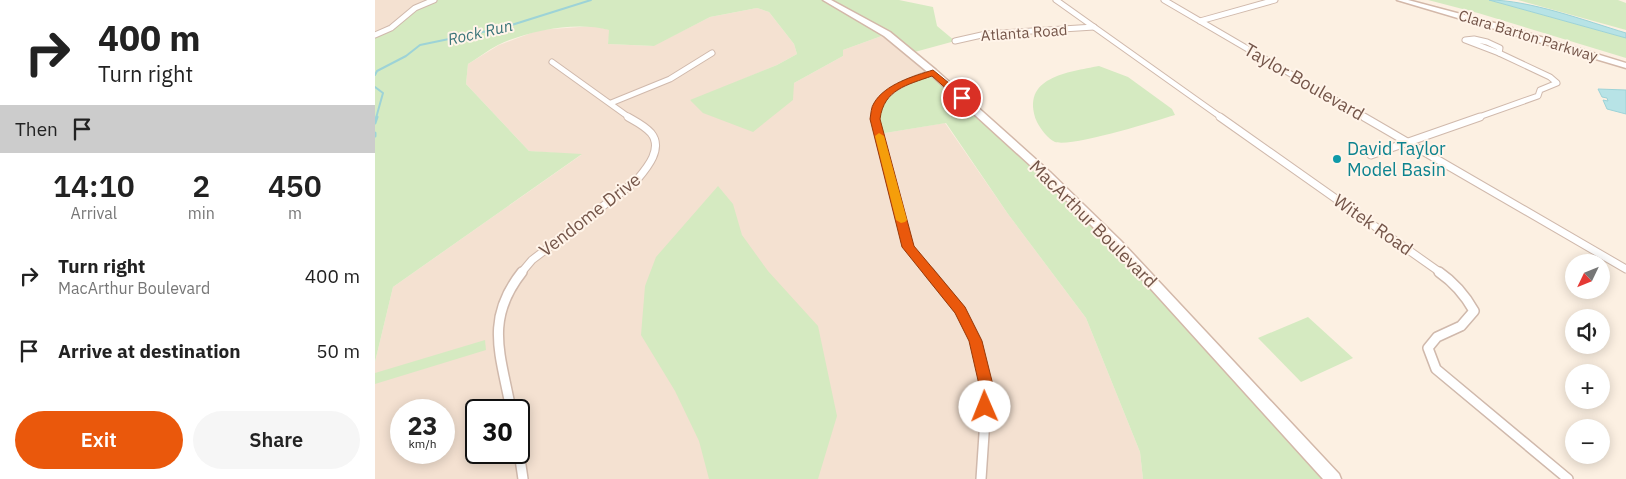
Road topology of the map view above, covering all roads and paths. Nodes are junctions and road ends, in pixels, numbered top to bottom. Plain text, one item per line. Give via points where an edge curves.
1 (434, 0) edge
2 (826, 0) edge
3 (1056, 0) edge
4 (1165, 0) edge
5 (1275, 0) edge
6 (1400, 0) edge
7 (1416, 0) edge
8 (1200, 21) junction
9 (1094, 27) junction
10 (375, 35) edge
11 (955, 41) dead end
12 (712, 53) dead end
13 (1499, 53) junction
14 (552, 62) dead end
15 (1625, 64) edge
16 (933, 72) junction
17 (611, 103) junction
18 (1407, 142) junction
19 (1371, 155) dead end
20 (1626, 269) edge
21 (509, 399) edge
22 (521, 464) edge
23 (523, 479) edge
24 (981, 479) edge
25 (1333, 479) edge
26 (1568, 479) edge

1 - 10 street via 415,8 391,28
2 - 16 main road, MacArthur Boulevard via 878,28
3 - 9 street, Witek Road
4 - 8 street, Taylor Boulevard
5 - 8 street
6 - 15 main road, Clara Barton Parkway
7 - 15 main road, Clara Barton Parkway via 1533,32
8 - 18 street, Taylor Boulevard
9 - 11 street, Atlanta Road via 985,34
9 - 26 street, Witek Road via 1452,281 1474,312 1461,326 1437,337 1428,348 1437,369
12 - 17 street via 670,79
13 - 13 street via 1490,50 1465,40 1493,44 1499,48
13 - 18 street via 1557,83 1540,90 1537,96
14 - 17 street, Vendome Drive
16 - 24 street via 889,92 877,104 875,119 908,247 960,310 975,341 987,389
16 - 25 main road, MacArthur Boulevard via 1046,174 1117,244
17 - 21 street, Vendome Drive via 651,133 656,153 636,181 532,260 511,286 501,307 497,332
18 - 19 street
18 - 20 street, Taylor Boulevard
22 - 23 street

